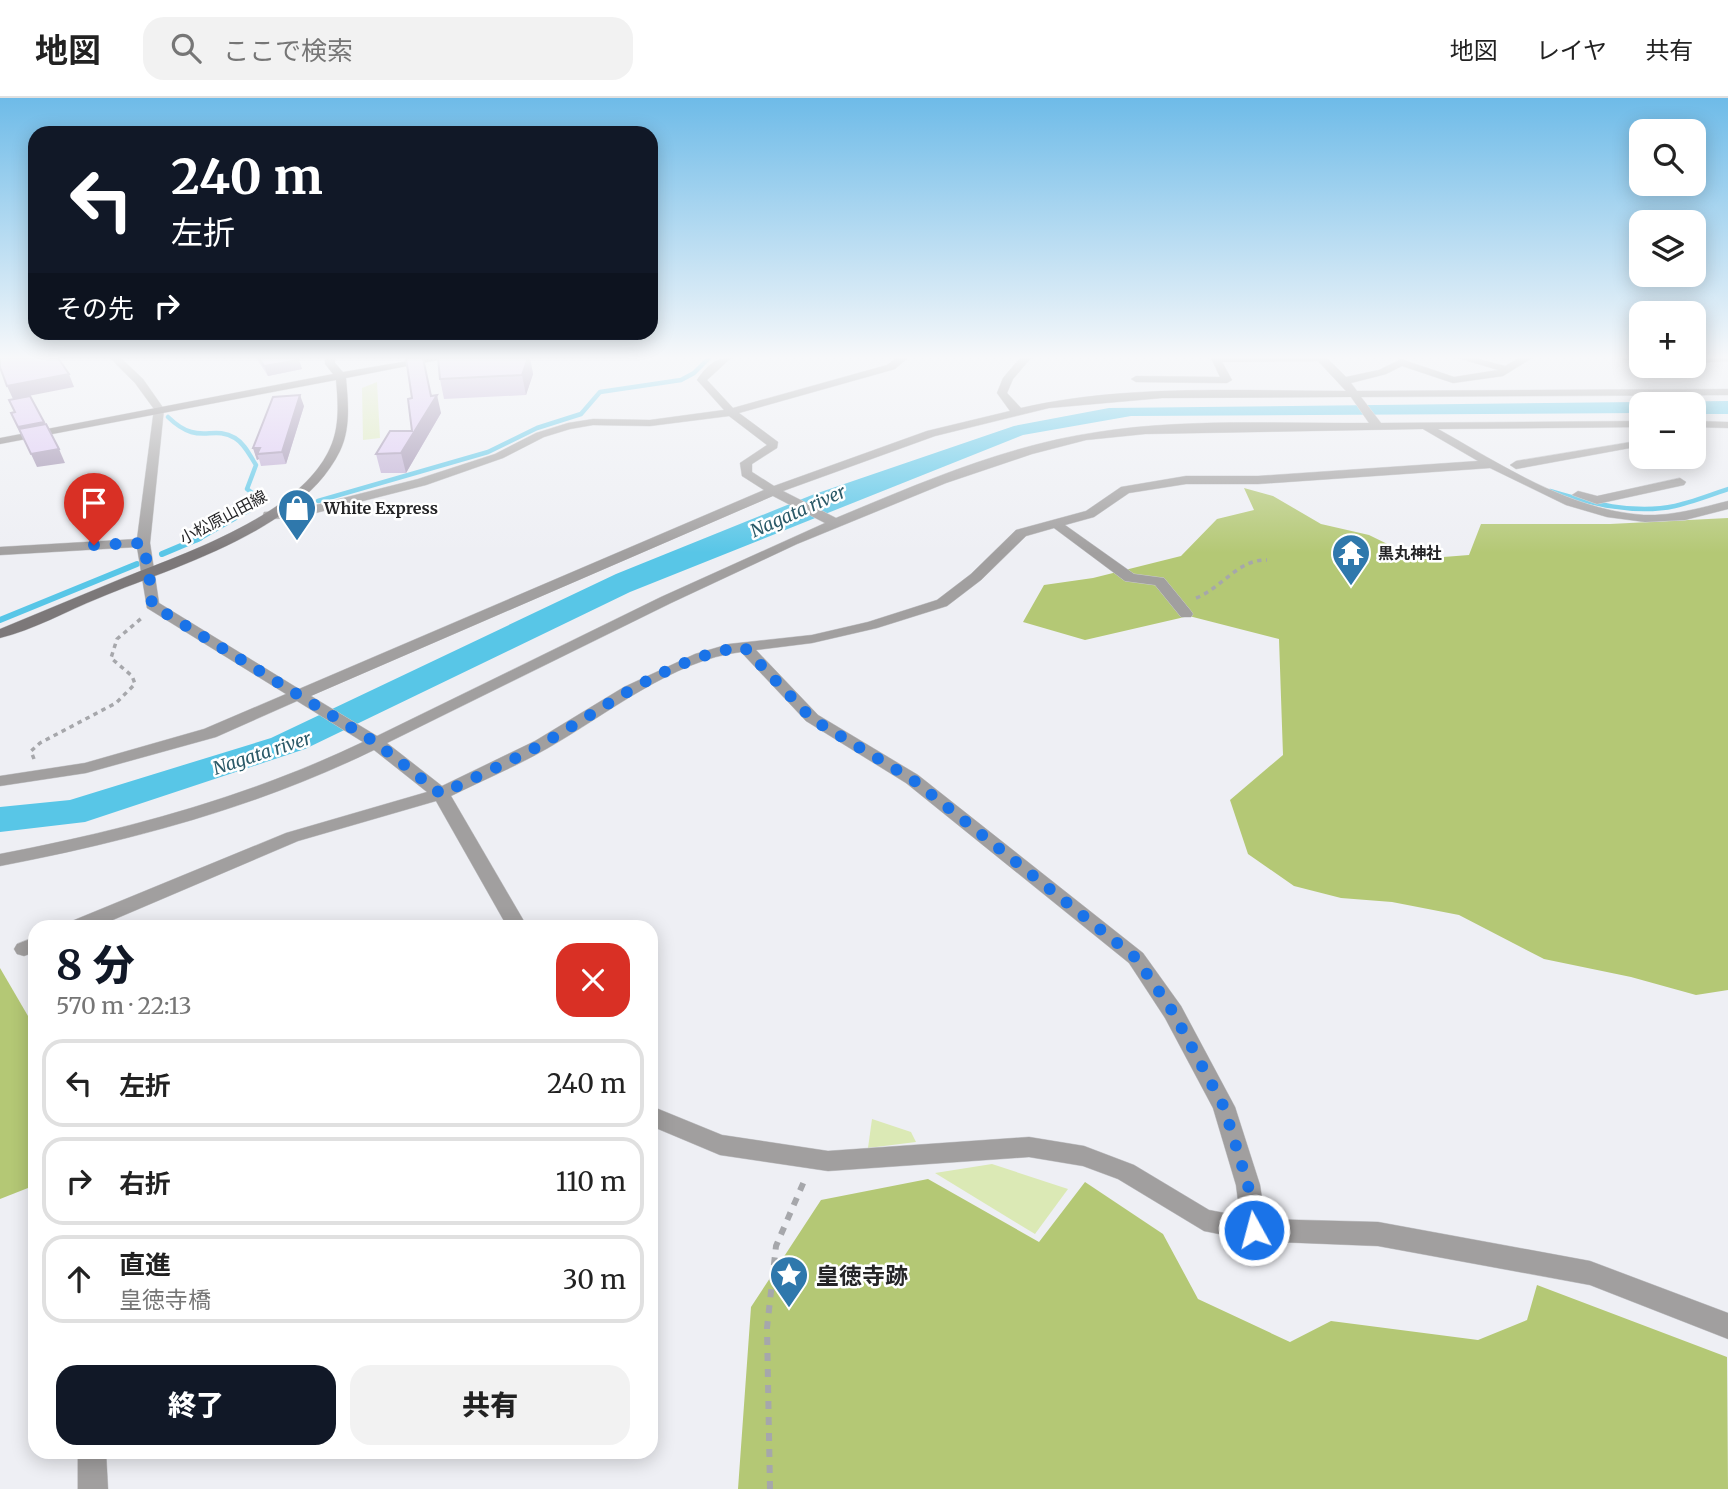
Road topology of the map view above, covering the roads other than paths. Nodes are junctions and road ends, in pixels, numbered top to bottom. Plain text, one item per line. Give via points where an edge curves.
1 (93, 423) edge
2 (157, 423) edge
3 (342, 423) edge
4 (587, 423) edge
5 (746, 423) edge
6 (970, 423) edge
7 (1375, 423) edge
8 (1629, 424) edge
9 (1706, 425) edge
10 (1728, 425) edge
11 (1425, 426) junction
12 (1378, 427) junction
13 (0, 441) edge
14 (1453, 442) junction
15 (1629, 445) edge
16 (1490, 464) junction
17 (1516, 466) junction
18 (1680, 482) dead end
19 (773, 491) junction
20 (1728, 505) edge
21 (269, 515) junction
22 (1054, 522) junction
23 (835, 523) junction
24 (143, 543) junction
25 (0, 551) edge
26 (149, 573) junction
27 (1186, 614) dead end
28 (0, 634) edge
29 (744, 647) junction
30 (298, 695) junction
31 (375, 742) junction
32 (0, 781) edge
33 (441, 794) junction
34 (0, 860) edge
35 (93, 920) edge
36 (513, 920) edge
37 (658, 1119) edge
38 (1254, 1230) junction
39 (1728, 1326) edge
40 (92, 1459) edge
41 (93, 1489) edge

1 - 13 street
2 - 24 street
3 - 21 street, 小松原山田線 via 331,458 301,491
4 - 21 street via 540,435 482,463 422,482 296,514
5 - 19 street via 772,442 771,449 745,467 751,478
6 - 19 street
7 - 12 street
8 - 11 street
9 - 10 street
11 - 12 street
11 - 14 street
12 - 23 street via 1181,428 1090,436 1001,459
14 - 16 street
14 - 17 street via 1477,445
15 - 17 street
16 - 20 street via 1562,501 1619,516 1694,516
16 - 22 street via 1142,485 1125,490 1090,514
17 - 18 street via 1573,494 1597,500
19 - 23 street
19 - 30 street
21 - 26 street, 小松原山田線
22 - 27 street via 1130,578 1159,581
22 - 29 street via 1021,533 976,578 942,603 812,639
23 - 31 street
24 - 25 street
24 - 26 street
26 - 28 street, 小松原山田線
26 - 30 street via 152,605
29 - 33 street via 700,657 631,690 541,745
29 - 38 street via 812,719 912,779 1136,958 1173,1012 1224,1107 1248,1185
30 - 31 street
30 - 32 street via 210,733 118,760
31 - 33 street
31 - 34 street via 248,797 162,826
33 - 35 street via 279,842
33 - 36 street
37 - 38 street via 720,1145 828,1161 1029,1147 1084,1156 1126,1172 1204,1220
38 - 39 street via 1378,1234 1590,1273
40 - 41 street

